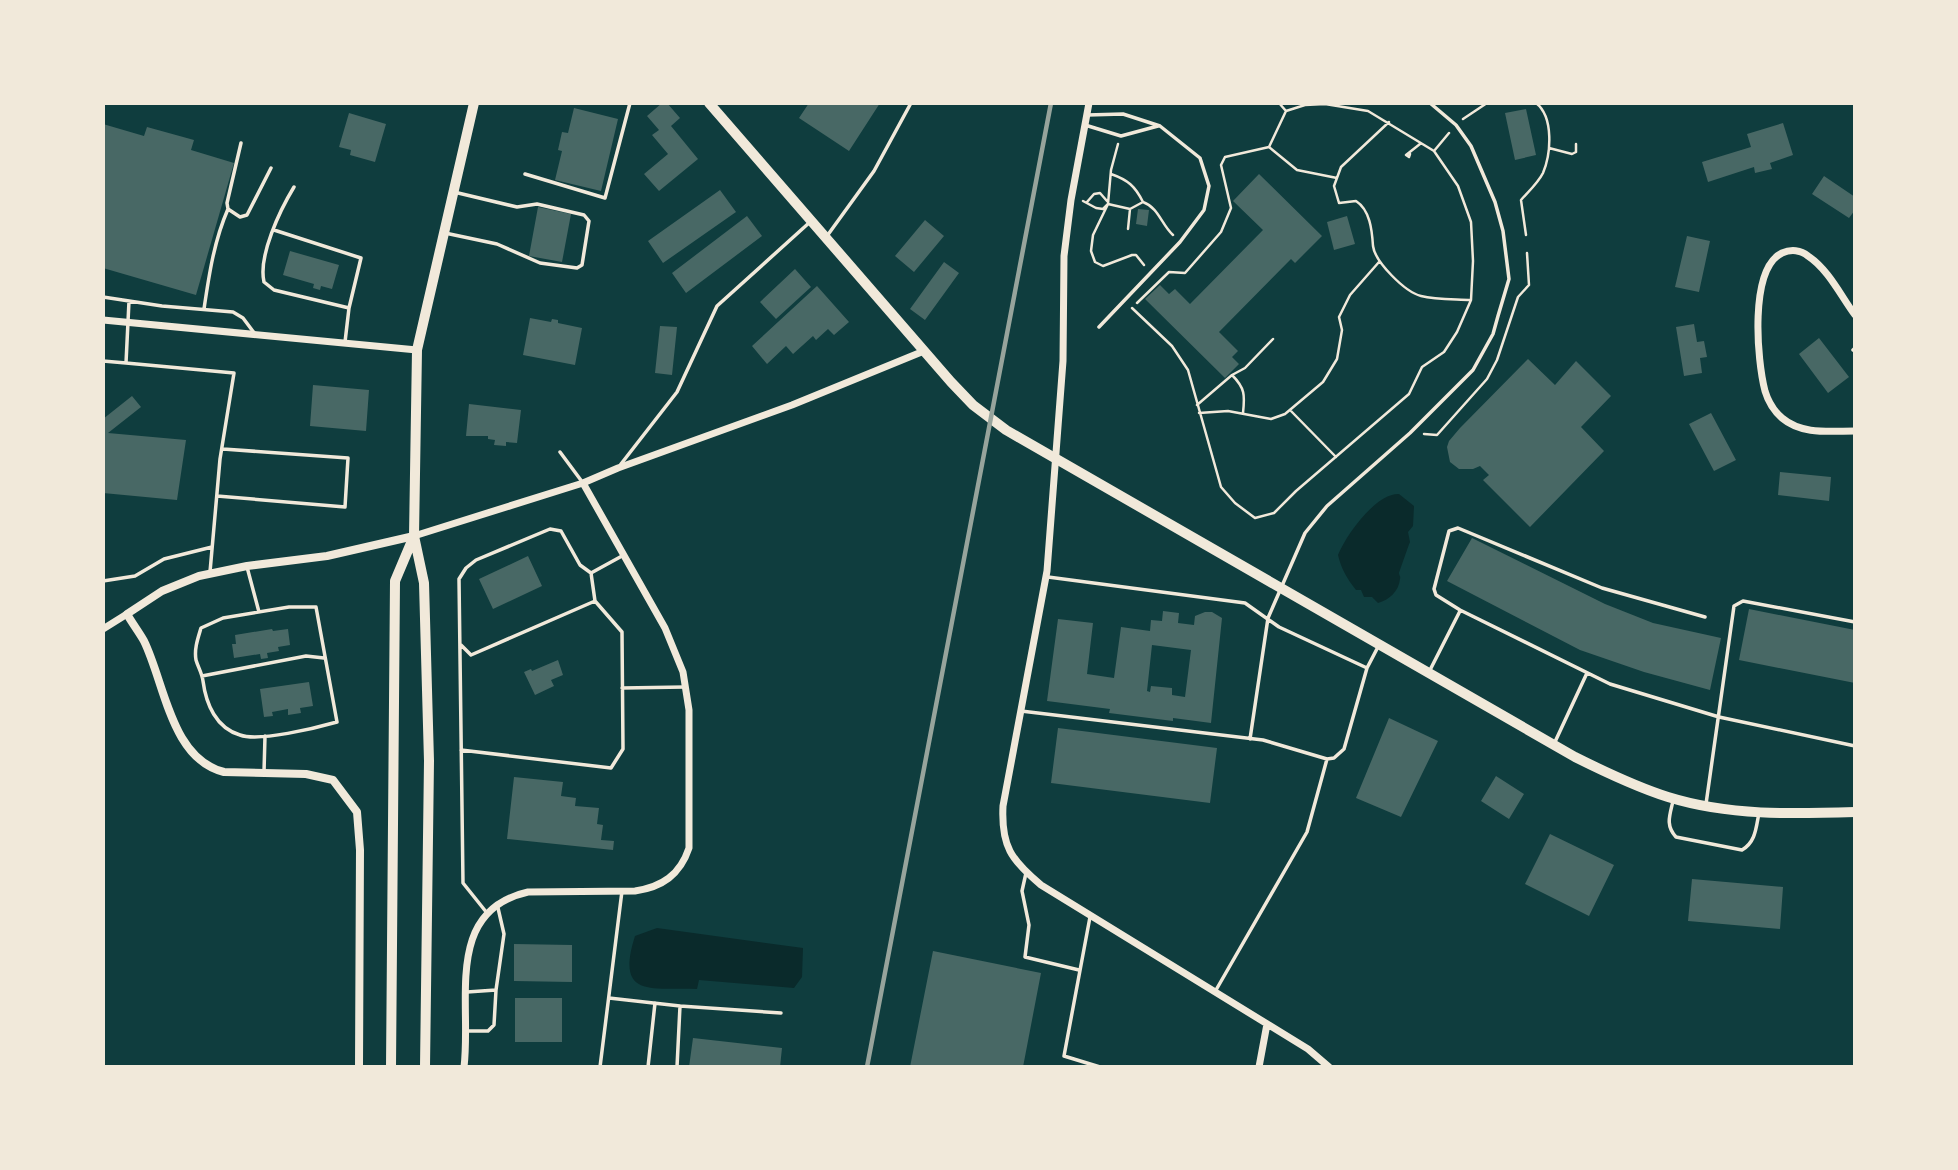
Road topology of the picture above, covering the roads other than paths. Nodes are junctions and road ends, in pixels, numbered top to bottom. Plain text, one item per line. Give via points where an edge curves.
1 (474, 103) edge
2 (630, 103) edge
3 (709, 103) edge
4 (911, 103) edge
5 (1089, 103) edge
6 (1430, 103) edge
7 (1086, 116) junction
8 (1084, 125) junction
9 (1160, 126) junction
10 (241, 143) dead end
11 (271, 168) dead end
12 (525, 174) dead end
13 (294, 187) dead end
14 (453, 191) junction
15 (228, 209) junction
16 (811, 221) junction
17 (274, 230) junction
18 (443, 233) junction
19 (826, 238) junction
20 (103, 297) edge
21 (129, 301) junction
22 (349, 308) junction
23 (204, 310) junction
24 (1855, 315) edge
25 (103, 320) edge
26 (128, 323) junction
27 (1099, 327) dead end
28 (255, 335) junction
29 (345, 342) junction
30 (417, 350) junction
31 (924, 352) junction
32 (103, 361) edge
33 (126, 363) junction
34 (1855, 431) edge
35 (222, 449) junction
36 (560, 452) dead end
37 (1056, 459) junction
38 (618, 468) junction
39 (583, 483) junction
40 (217, 496) junction
41 (414, 536) junction
42 (212, 547) junction
43 (624, 555) junction
44 (247, 566) junction
45 (591, 573) junction
46 (209, 574) junction
47 (1046, 576) junction
48 (103, 581) edge
49 (1280, 589) junction
50 (595, 601) junction
51 (1460, 610) junction
52 (259, 612) junction
53 (127, 614) junction
54 (1705, 617) dead end
55 (1268, 618) junction
56 (1855, 622) edge
57 (103, 629) edge
58 (459, 643) junction
59 (1380, 644) junction
60 (324, 658) junction
61 (1367, 668) junction
62 (1429, 672) junction
63 (1587, 673) junction
64 (202, 676) junction
65 (687, 687) junction
66 (622, 688) junction
67 (1021, 710) junction
68 (1719, 717) junction
69 (265, 736) junction
70 (1250, 739) junction
71 (1554, 744) junction
72 (1855, 746) edge
73 (461, 750) junction
74 (1327, 759) junction
75 (264, 774) junction
76 (1674, 799) junction
77 (1705, 806) junction
78 (1759, 812) junction
79 (1855, 812) edge
80 (1026, 873) junction
81 (622, 891) junction
82 (497, 903) junction
83 (487, 914) junction
84 (1090, 915) junction
85 (1080, 970) junction
86 (496, 990) junction
87 (467, 992) junction
88 (1215, 992) junction
89 (609, 998) junction
90 (655, 1003) junction
91 (680, 1006) junction
92 (781, 1013) dead end
93 (1267, 1024) junction
94 (466, 1031) junction
95 (359, 1067) edge
96 (391, 1067) edge
97 (427, 1067) edge
98 (464, 1067) edge
99 (600, 1067) edge
100 (649, 1067) edge
101 (677, 1067) edge
102 (1100, 1067) edge
103 (1259, 1067) edge
104 (1329, 1067) edge

1 - 14 main road
2 - 12 lane via 605,198
3 - 16 main road
4 - 19 lane via 874,171
5 - 7 street
6 - 49 lane via 1456,125 1471,146 1503,231 1509,279 1493,334 1473,370 1326,506 1305,533
7 - 8 street
7 - 9 lane via 1123,114
8 - 9 lane via 1121,136
8 - 37 street via 1064,256
9 - 27 lane via 1200,158 1209,186 1204,210 1180,242
10 - 15 lane
11 - 15 lane via 247,215 240,217
13 - 17 lane
14 - 18 main road
14 - 18 lane via 517,207 537,204 584,215 589,221 582,265 540,263 497,244
15 - 23 lane via 220,226
16 - 19 main road
16 - 38 lane via 717,306 677,392
17 - 22 lane via 361,258
17 - 22 lane via 261,271 264,282 274,290
18 - 30 main road
19 - 31 main road
20 - 21 lane
21 - 23 lane
21 - 26 lane
22 - 29 lane
23 - 28 lane via 233,312
24 - 34 street via 1815,262 1802,252 1779,254 1764,275 1759,340 1771,404 1782,418 1802,429
25 - 26 street
26 - 28 street
26 - 33 lane
28 - 29 street
29 - 30 street
30 - 41 main road
31 - 37 main road via 990,419
31 - 38 street
32 - 33 lane
33 - 35 lane via 234,373
35 - 40 lane
35 - 40 lane via 348,458 345,507
36 - 39 lane
37 - 47 street
37 - 49 main road
38 - 39 street
39 - 41 street
39 - 43 street
40 - 42 lane
41 - 44 street via 327,556
41 - 96 main road via 395,580
41 - 97 main road via 424,583 429,761
42 - 46 lane
42 - 48 lane via 164,559 135,576
43 - 45 lane
43 - 65 street via 671,639
44 - 46 street
44 - 52 lane
45 - 50 lane
45 - 58 lane via 580,565 561,531 550,529 476,560 459,579
46 - 53 street via 162,591
47 - 55 lane via 1245,603
47 - 67 street
49 - 55 lane
49 - 59 main road
50 - 58 lane via 471,655
50 - 66 lane via 622,632
51 - 54 lane via 1434,589 1449,531 1458,528 1602,588
51 - 62 lane
51 - 63 lane
52 - 60 lane via 316,607
52 - 64 lane via 223,618 201,628 196,658
53 - 57 street
53 - 75 street via 144,641 187,748 216,770
55 - 61 lane
55 - 70 lane
56 - 68 lane via 1743,601 1734,606
58 - 73 lane
59 - 61 lane
59 - 62 main road
60 - 64 lane via 306,656
60 - 69 lane via 337,722
61 - 74 lane via 1344,749
62 - 71 main road
63 - 68 lane
63 - 71 lane
64 - 69 lane via 204,695 226,728 242,736
65 - 66 lane
65 - 81 street via 688,848 680,867 664,883
66 - 73 lane via 623,748 611,768
67 - 70 lane
67 - 80 street via 1002,827 1010,854
68 - 72 lane
68 - 77 lane
69 - 75 lane
70 - 74 lane
71 - 76 main road via 1621,780
73 - 83 lane via 463,883
74 - 88 lane via 1307,832
75 - 95 street via 306,774 333,780 357,812
76 - 77 main road
76 - 78 lane via 1668,823 1676,837 1742,850 1753,839
77 - 78 main road
78 - 79 main road
80 - 84 street
80 - 85 lane via 1022,891 1029,925 1025,957
81 - 82 street via 528,892
81 - 89 lane
82 - 83 street
82 - 86 lane via 504,934
83 - 87 street via 470,944
84 - 85 lane
84 - 88 street
85 - 102 lane via 1064,1056
86 - 87 lane
86 - 94 lane via 494,1025 488,1031
87 - 94 street
88 - 93 street
89 - 90 lane
89 - 99 lane
90 - 91 lane
90 - 100 lane
91 - 92 lane
91 - 101 lane
93 - 103 street
93 - 104 street
94 - 98 street

